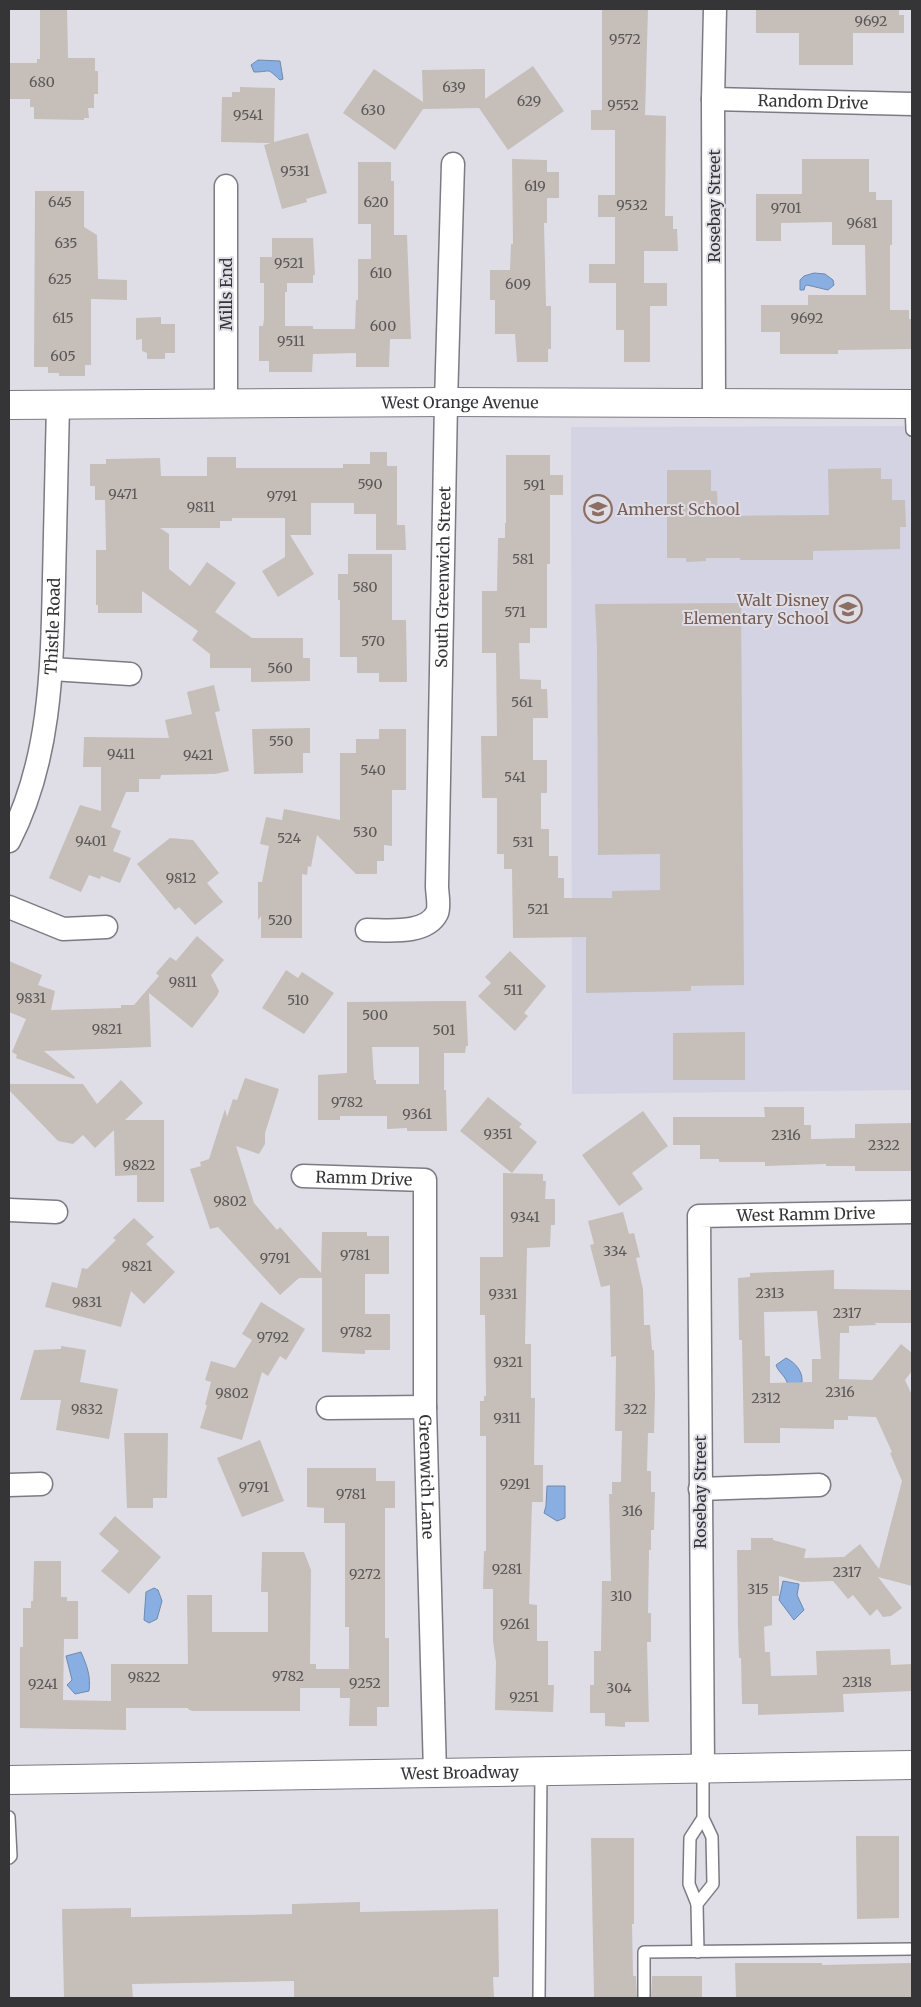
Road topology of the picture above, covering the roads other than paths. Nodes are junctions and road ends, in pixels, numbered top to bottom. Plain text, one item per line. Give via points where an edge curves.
1 (715, 9) edge
2 (713, 99) junction
3 (912, 104) edge
4 (454, 164) dead end
5 (226, 186) dead end
6 (226, 402) junction
7 (446, 402) junction
8 (714, 404) junction
9 (9, 405) edge
10 (58, 405) junction
11 (912, 413) edge
12 (52, 669) junction
13 (130, 674) dead end
14 (9, 841) edge
15 (9, 907) edge
16 (106, 927) dead end
17 (367, 930) dead end
18 (303, 1176) dead end
19 (425, 1180) joint
20 (9, 1210) edge
21 (56, 1212) dead end
22 (912, 1212) edge
23 (699, 1216) joint
24 (425, 1407) junction
25 (328, 1408) dead end
26 (41, 1484) dead end
27 (819, 1485) dead end
28 (9, 1486) edge
29 (700, 1489) junction
30 (912, 1765) edge
31 (702, 1768) junction
32 (541, 1771) junction
33 (435, 1773) junction
34 (9, 1780) edge
35 (9, 1817) edge
36 (703, 1818) junction
37 (9, 1858) edge
38 (697, 1904) junction
39 (912, 1949) edge
40 (698, 1952) junction
41 (539, 1998) edge
42 (644, 1998) edge

1 - 2 street, Rosebay Street
2 - 3 street, Random Drive
2 - 8 street, Rosebay Street
4 - 7 street, South Greenwich Street
5 - 6 street, Mills End
6 - 7 street, West Orange Avenue
6 - 10 street, West Orange Avenue
7 - 8 street, West Orange Avenue
7 - 17 street, South Greenwich Street via 438,912 430,923 415,928
8 - 11 street, West Orange Avenue
9 - 10 street, West Orange Avenue
10 - 12 street, Thistle Road
12 - 13 street
12 - 14 street, Thistle Road via 43,744 19,821
15 - 16 street via 63,929
18 - 19 street, Ramm Drive
19 - 24 street, Greenwich Lane
20 - 21 street
22 - 23 street, West Ramm Drive
23 - 29 street, Rosebay Street
24 - 25 street
24 - 33 street, Greenwich Lane
26 - 28 street
27 - 29 street
29 - 31 street, Rosebay Street
30 - 31 street, West Broadway
31 - 32 street, West Broadway
31 - 36 lane
32 - 33 street, West Broadway
32 - 41 lane
33 - 34 street, West Broadway
35 - 37 lane
36 - 38 lane via 690,1838 689,1884
36 - 38 lane via 712,1837 713,1884
38 - 40 lane
39 - 40 lane
40 - 42 lane via 644,1952

